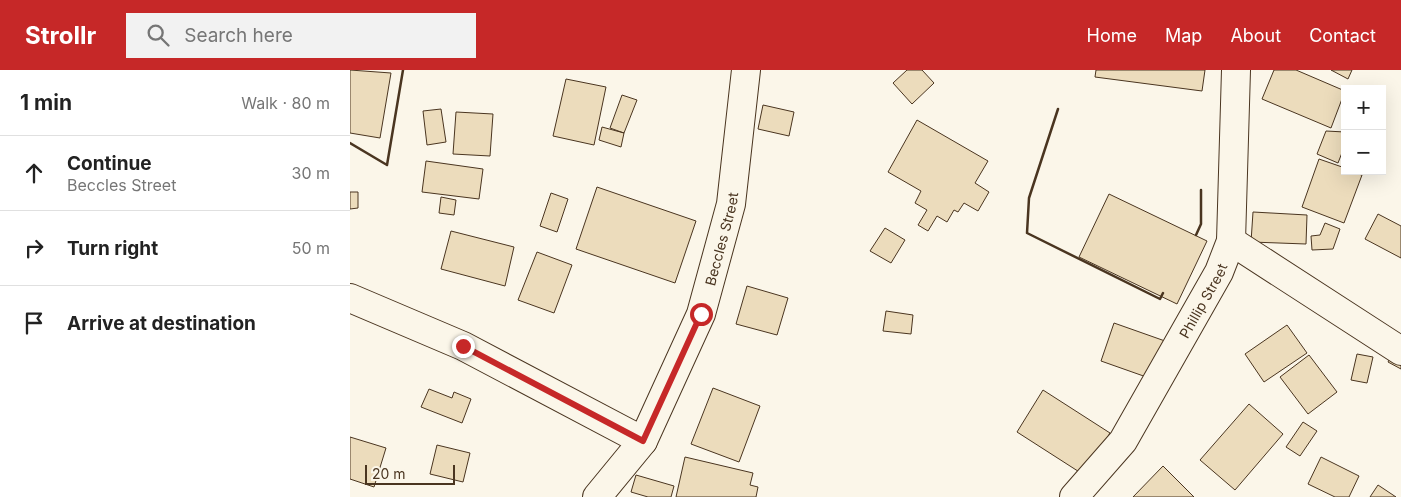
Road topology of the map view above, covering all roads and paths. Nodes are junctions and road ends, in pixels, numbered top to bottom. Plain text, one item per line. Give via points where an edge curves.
1 (746, 70) edge
2 (1236, 70) edge
3 (1231, 241) junction
4 (350, 298) edge
5 (1401, 351) edge
6 (643, 441) junction
7 (598, 497) edge
8 (1074, 497) edge

1 - 6 street, Beccles Street via 731,204 701,314
2 - 3 street, Phillip Street
3 - 5 street
3 - 8 street, Phillip Street via 1219,272 1123,441
4 - 6 street via 463,346
6 - 7 street, Beccles Street

